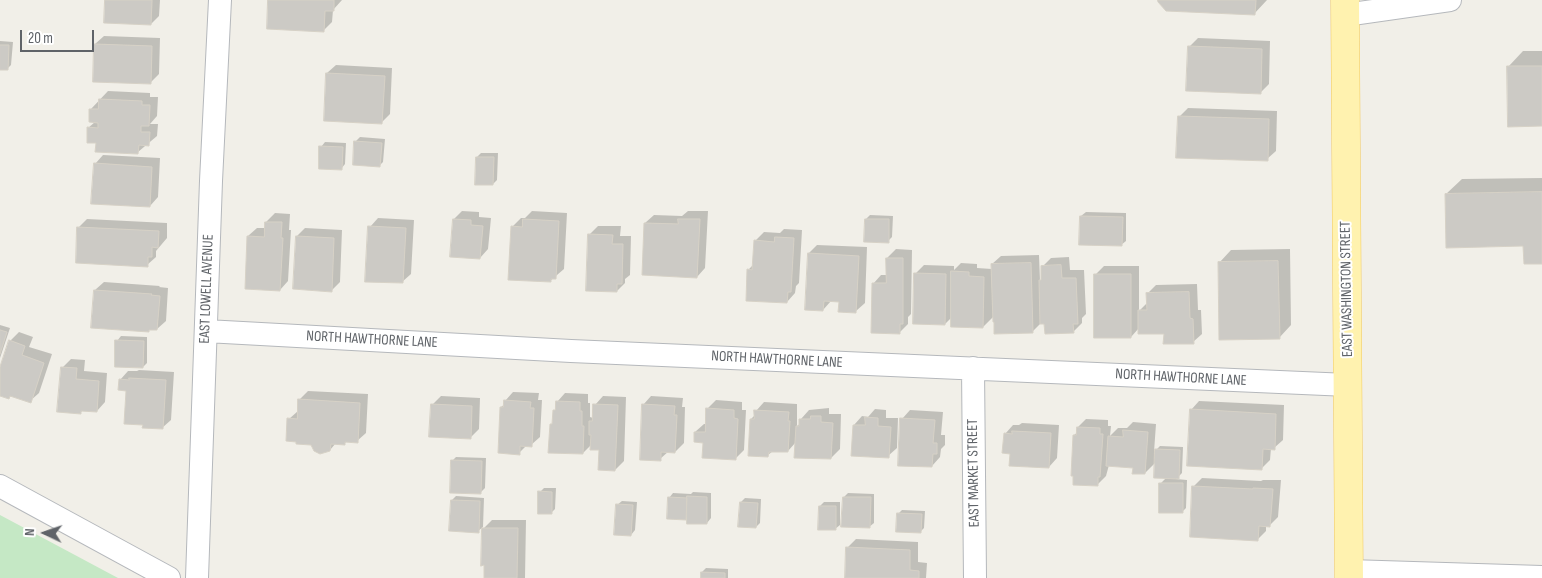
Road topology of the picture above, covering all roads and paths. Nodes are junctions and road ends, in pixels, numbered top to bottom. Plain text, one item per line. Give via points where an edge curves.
1 (220, 0) edge
2 (1450, 0) edge
3 (1345, 8) edge
4 (206, 331) junction
5 (973, 368) junction
6 (1348, 385) junction
7 (0, 486) edge
8 (1349, 574) edge
9 (1542, 577) edge
10 (169, 578) edge
11 (197, 578) edge
12 (975, 578) edge

1 - 4 street, EAST LOWELL AVENUE
2 - 3 street
3 - 6 main road, EAST WASHINGTON STREET
4 - 5 street, NORTH HAWTHORNE LANE
4 - 11 street, EAST LOWELL AVENUE
5 - 6 street, NORTH HAWTHORNE LANE
5 - 12 street, EAST MARKET STREET
6 - 8 main road, EAST WASHINGTON STREET
7 - 10 street
8 - 9 street

